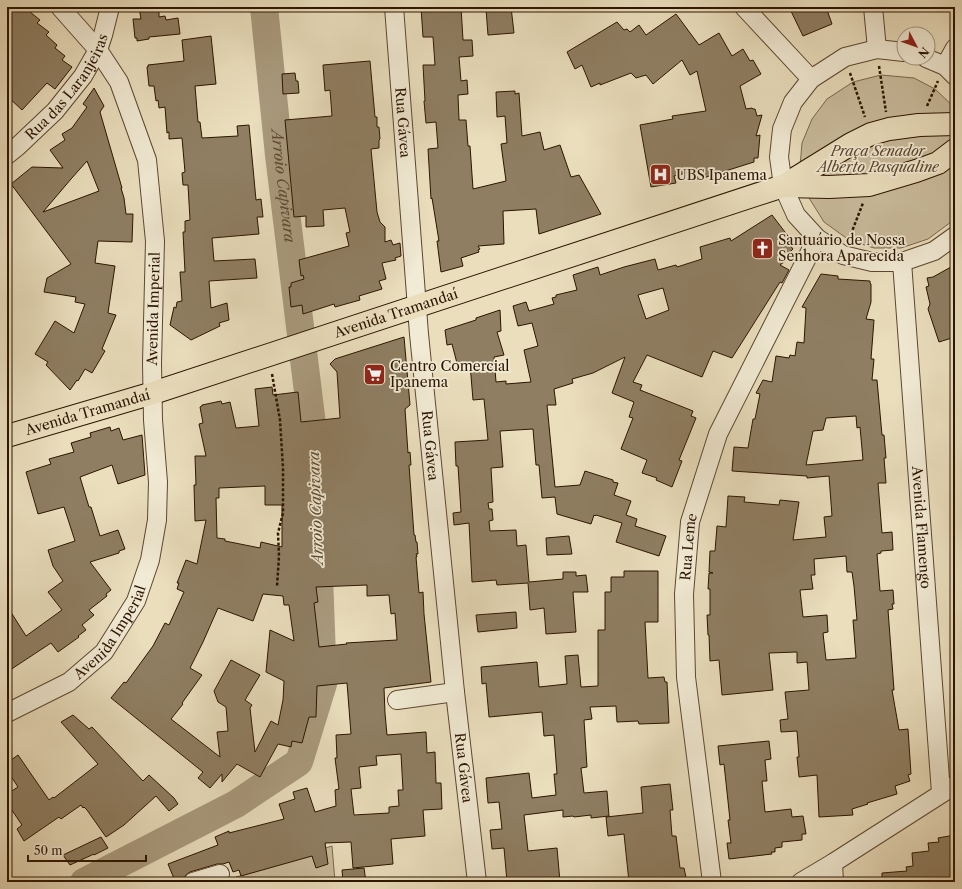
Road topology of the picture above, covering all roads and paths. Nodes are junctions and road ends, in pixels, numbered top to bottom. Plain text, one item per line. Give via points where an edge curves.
1 (60, 7) edge
2 (110, 7) edge
3 (394, 7) edge
4 (744, 7) edge
5 (873, 7) edge
6 (955, 48) edge
7 (877, 49) junction
8 (98, 50) junction
9 (896, 51) edge
10 (845, 57) junction
11 (936, 63) edge
12 (950, 71) edge
13 (811, 79) junction
14 (937, 125) edge
15 (880, 131) junction
16 (951, 153) edge
17 (7, 155) edge
18 (825, 160) junction
19 (869, 185) junction
20 (783, 186) junction
21 (828, 188) junction
22 (955, 236) edge
23 (817, 238) junction
24 (844, 255) junction
25 (902, 262) junction
26 (418, 307) junction
27 (269, 355) junction
28 (153, 393) junction
29 (7, 436) edge
30 (277, 586) dead end
31 (455, 692) junction
32 (397, 700) dead end
33 (7, 713) edge
34 (948, 789) edge
35 (833, 863) junction
36 (220, 874) dead end
37 (193, 882) edge
38 (477, 882) edge
39 (712, 882) edge
40 (801, 882) edge
41 (834, 882) edge

1 - 8 street, Avenida Imperial
2 - 8 street, Rua das Laranjeiras
3 - 26 street, Rua Gávea
4 - 13 street
5 - 7 street
6 - 12 street
7 - 9 street
7 - 10 street
7 - 15 path
8 - 17 street, Rua das Laranjeiras via 83,76 55,111
8 - 28 street, Avenida Imperial via 119,82 147,160 155,241
10 - 13 street
10 - 15 path
11 - 12 street
12 - 14 path
13 - 20 street via 794,102 782,129 779,157
14 - 15 main road, Avenida Tramandaí
14 - 16 main road via 949,133
15 - 18 main road, Avenida Tramandaí via 851,144
16 - 19 main road, Avenida Tramandaí via 938,163
18 - 20 main road, Avenida Tramandaí
18 - 21 main road via 819,168 818,177
19 - 21 main road, Avenida Tramandaí
19 - 24 path
20 - 21 main road, Avenida Tramandaí
20 - 23 street via 796,214
20 - 26 main road, Avenida Tramandaí
22 - 25 street via 934,251
23 - 24 street
23 - 39 street, Rua Leme via 718,434 690,522 684,594 686,677
24 - 25 street via 872,262
25 - 34 street, Avenida Flamengo
26 - 27 main road, Avenida Tramandaí
26 - 31 street, Rua Gávea
27 - 28 main road, Avenida Tramandaí
27 - 30 path via 280,420 283,468 283,513 278,533
28 - 29 main road, Avenida Tramandaí
28 - 33 street, Avenida Imperial via 158,482 157,520 150,560 136,601 104,652 69,682
31 - 32 street
31 - 38 street, Rua Gávea
34 - 35 street
35 - 40 street
35 - 41 street
36 - 37 street

